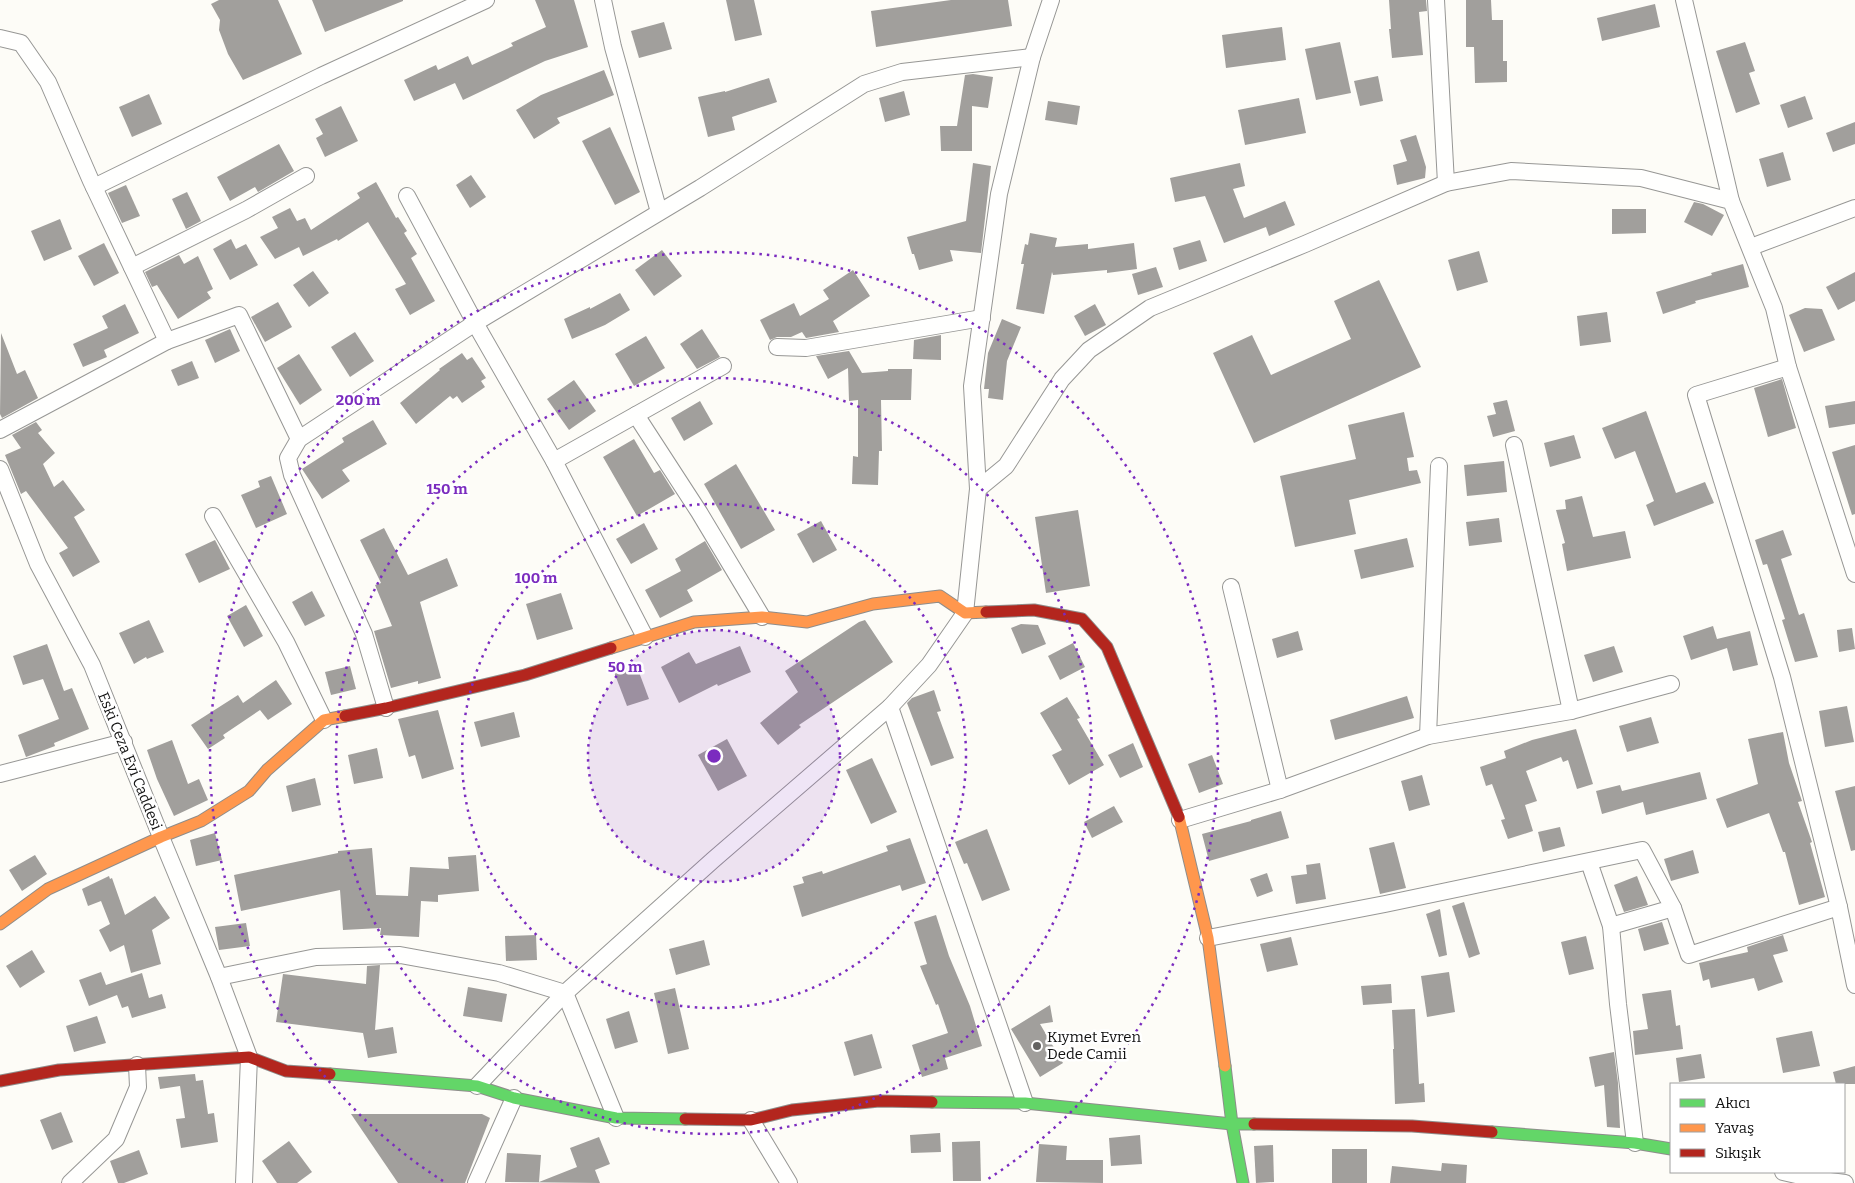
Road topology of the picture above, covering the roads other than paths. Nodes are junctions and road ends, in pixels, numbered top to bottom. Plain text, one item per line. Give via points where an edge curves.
1 (486, 0) edge
2 (603, 0) edge
3 (1051, 0) edge
4 (1436, 0) edge
5 (1684, 0) edge
6 (0, 38) edge
7 (1032, 58) junction
8 (306, 176) dead end
9 (1446, 183) junction
10 (94, 187) junction
11 (407, 196) dead end
12 (1731, 201) junction
13 (1855, 208) edge
14 (659, 212) junction
15 (1751, 247) junction
16 (132, 267) junction
17 (982, 318) junction
18 (475, 323) junction
19 (167, 341) junction
20 (776, 346) dead end
21 (723, 366) dead end
22 (1788, 367) junction
23 (636, 415) junction
24 (0, 430) edge
25 (299, 439) junction
26 (1514, 445) dead end
27 (554, 461) junction
28 (1439, 466) dead end
29 (0, 469) edge
30 (978, 489) junction
31 (213, 516) dead end
32 (1855, 574) edge
33 (1231, 587) dead end
34 (966, 613) junction
35 (762, 617) junction
36 (645, 637) junction
37 (1671, 684) dead end
38 (890, 707) junction
39 (386, 708) junction
40 (1571, 711) junction
41 (324, 720) junction
42 (1428, 736) junction
43 (124, 742) junction
44 (0, 774) edge
45 (1280, 790) junction
46 (1180, 820) junction
47 (161, 838) junction
48 (1589, 862) junction
49 (1839, 907) junction
50 (1673, 908) junction
51 (0, 924) edge
52 (1611, 926) junction
53 (1208, 938) junction
54 (219, 977) junction
55 (1855, 985) edge
56 (565, 993) junction
57 (249, 1057) junction
58 (137, 1065) junction
59 (0, 1081) edge
60 (477, 1086) junction
61 (514, 1098) junction
62 (1024, 1103) junction
63 (616, 1118) junction
64 (751, 1120) junction
65 (1232, 1124) junction
66 (1635, 1143) junction
67 (1670, 1149) edge
68 (1786, 1173) edge
69 (1814, 1181) edge
70 (70, 1183) edge
71 (244, 1183) edge
72 (476, 1183) edge
73 (789, 1183) edge
74 (1243, 1183) edge
75 (1845, 1183) edge

1 - 10 street
2 - 14 street
3 - 7 street
4 - 9 street
5 - 12 street
6 - 10 street via 21,43 48,82
7 - 14 street via 902,72 864,84
7 - 17 street via 1000,194
8 - 16 street
9 - 12 street via 1511,171 1641,178
9 - 30 street via 1150,308 1089,350 1062,379 1006,466
10 - 16 street
11 - 18 street
12 - 15 street
13 - 15 street
14 - 18 street
15 - 22 street via 1774,308
16 - 19 street
17 - 20 street via 806,348
17 - 30 street via 972,386
18 - 25 street
18 - 27 street
19 - 24 street
19 - 25 street via 239,315
21 - 23 street
22 - 32 street
22 - 49 street via 1696,395 1782,677
23 - 27 street
23 - 35 street
25 - 39 street via 288,458 292,474 364,634
26 - 40 street
27 - 36 street
28 - 42 street
29 - 43 street, Eski Ceza Evi Caddesi via 38,564 92,665
30 - 34 street
31 - 41 street via 286,642
33 - 45 street
34 - 35 street via 940,596 873,604 807,622
34 - 38 street via 929,665
34 - 46 street via 1034,610 1082,619 1107,647
35 - 36 street via 694,622
36 - 39 street via 525,675
37 - 40 street
38 - 56 street
38 - 62 street
39 - 41 street
40 - 42 street
41 - 47 street via 248,791 201,821
42 - 45 street
43 - 44 street
43 - 47 street, Eski Ceza Evi Caddesi
45 - 46 street
46 - 53 street
47 - 51 street via 48,889
47 - 54 street, Eski Ceza Evi Caddesi
48 - 50 street via 1642,850
48 - 52 street
48 - 53 street
49 - 50 street via 1689,955
49 - 55 street
50 - 52 street
52 - 66 street
53 - 65 street
54 - 56 street via 316,957 400,955 499,973
54 - 57 street, Eski Ceza Evi Caddesi
56 - 60 street
56 - 63 street
57 - 58 street
57 - 60 street via 286,1071
57 - 71 street
58 - 59 street via 58,1070
58 - 70 street via 138,1086 116,1138
60 - 61 street
61 - 63 street
61 - 72 street
62 - 64 street via 879,1101 792,1110
62 - 65 street
63 - 64 street
64 - 73 street
65 - 66 street via 1412,1126
65 - 74 street
66 - 67 street
68 - 69 street
69 - 75 street

